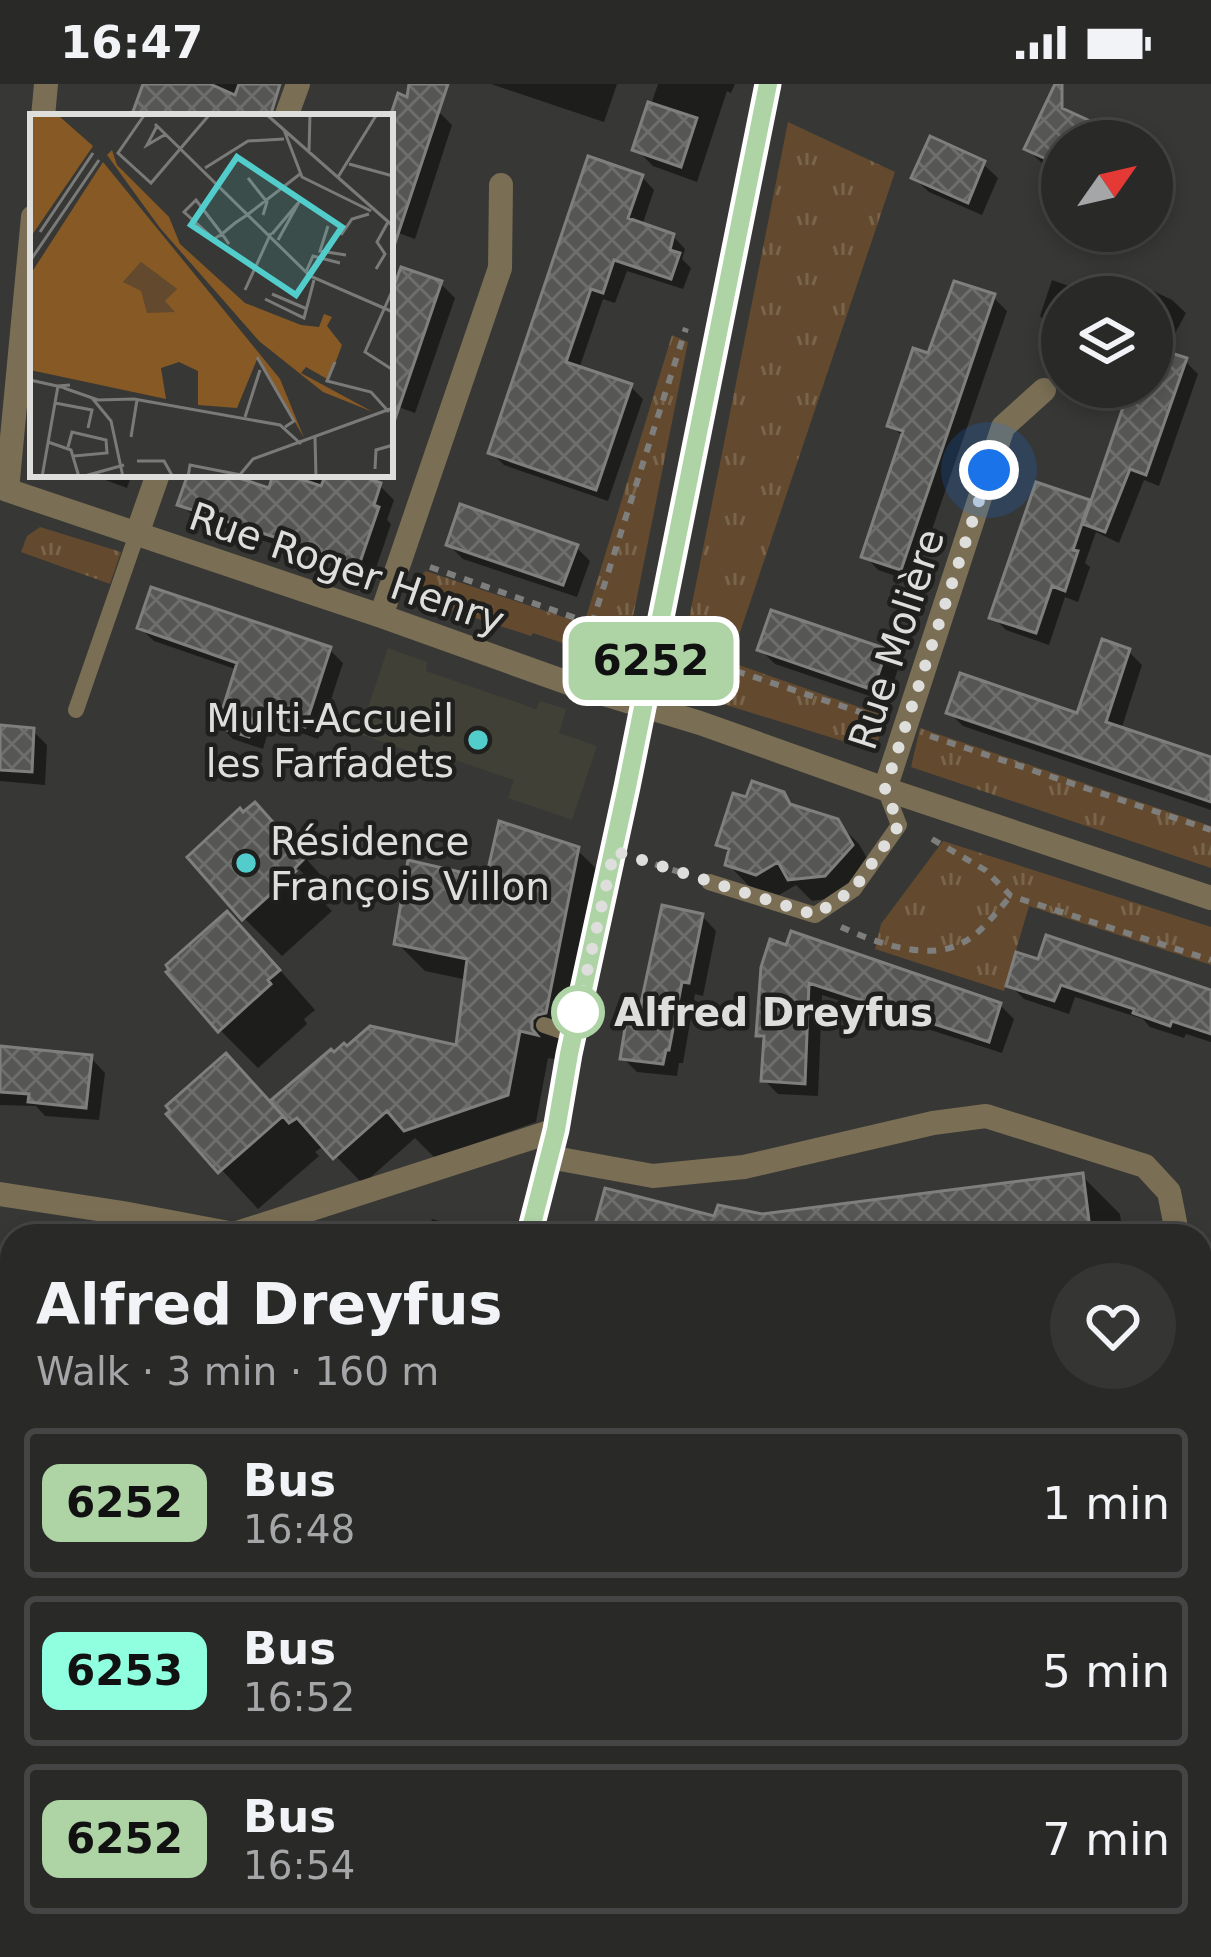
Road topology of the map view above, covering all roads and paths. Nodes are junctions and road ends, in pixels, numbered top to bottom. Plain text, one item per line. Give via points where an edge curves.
1 (46, 84) edge
2 (298, 84) edge
3 (767, 84) edge
4 (43, 114) edge
5 (287, 114) edge
6 (501, 184) dead end
7 (30, 249) edge
8 (692, 308) dead end
9 (1041, 393) edge
10 (157, 477) edge
11 (137, 534) junction
12 (426, 566) dead end
13 (381, 616) junction
14 (591, 623) junction
15 (655, 639) junction
16 (716, 664) junction
17 (574, 685) junction
18 (643, 704) junction
19 (76, 710) dead end
20 (700, 723) junction
21 (905, 727) junction
22 (890, 800) junction
23 (1211, 830) edge
24 (614, 851) junction
25 (709, 882) joint
26 (1011, 896) junction
27 (1211, 898) edge
28 (815, 915) junction
29 (1211, 960) edge
30 (544, 1025) dead end
31 (573, 1035) junction
32 (556, 1130) junction
33 (550, 1157) junction
34 (0, 1194) edge
35 (181, 1224) edge
36 (265, 1224) edge
37 (533, 1224) edge
38 (1173, 1224) edge

1 - 4 street
2 - 5 street
3 - 15 street
6 - 13 street via 500,268
7 - 11 street, Rue Roger Henry via 7,490
8 - 14 path
9 - 21 street, Rue Molière via 1003,427
10 - 11 street
11 - 13 street, Rue Roger Henry
11 - 19 lane
12 - 14 path
13 - 17 street, Rue Roger Henry
14 - 15 path
14 - 17 path
15 - 16 path
15 - 18 street
16 - 20 path
16 - 21 path
17 - 18 street, Rue Roger Henry
18 - 20 street, Rue Roger Henry
18 - 24 street
20 - 22 street, Rue Roger Henry
21 - 22 street, Rue Molière
21 - 23 path
22 - 26 path
22 - 27 street, Rue Roger Henry
22 - 28 lane via 899,825 854,889
24 - 25 path
24 - 31 street
25 - 28 lane
26 - 28 path via 977,934 937,951 876,943
26 - 29 path
30 - 31 lane
31 - 32 street
32 - 33 street
32 - 36 street
33 - 37 street
33 - 38 street via 653,1176 744,1167 986,1116 1145,1166 1169,1192
34 - 35 street

